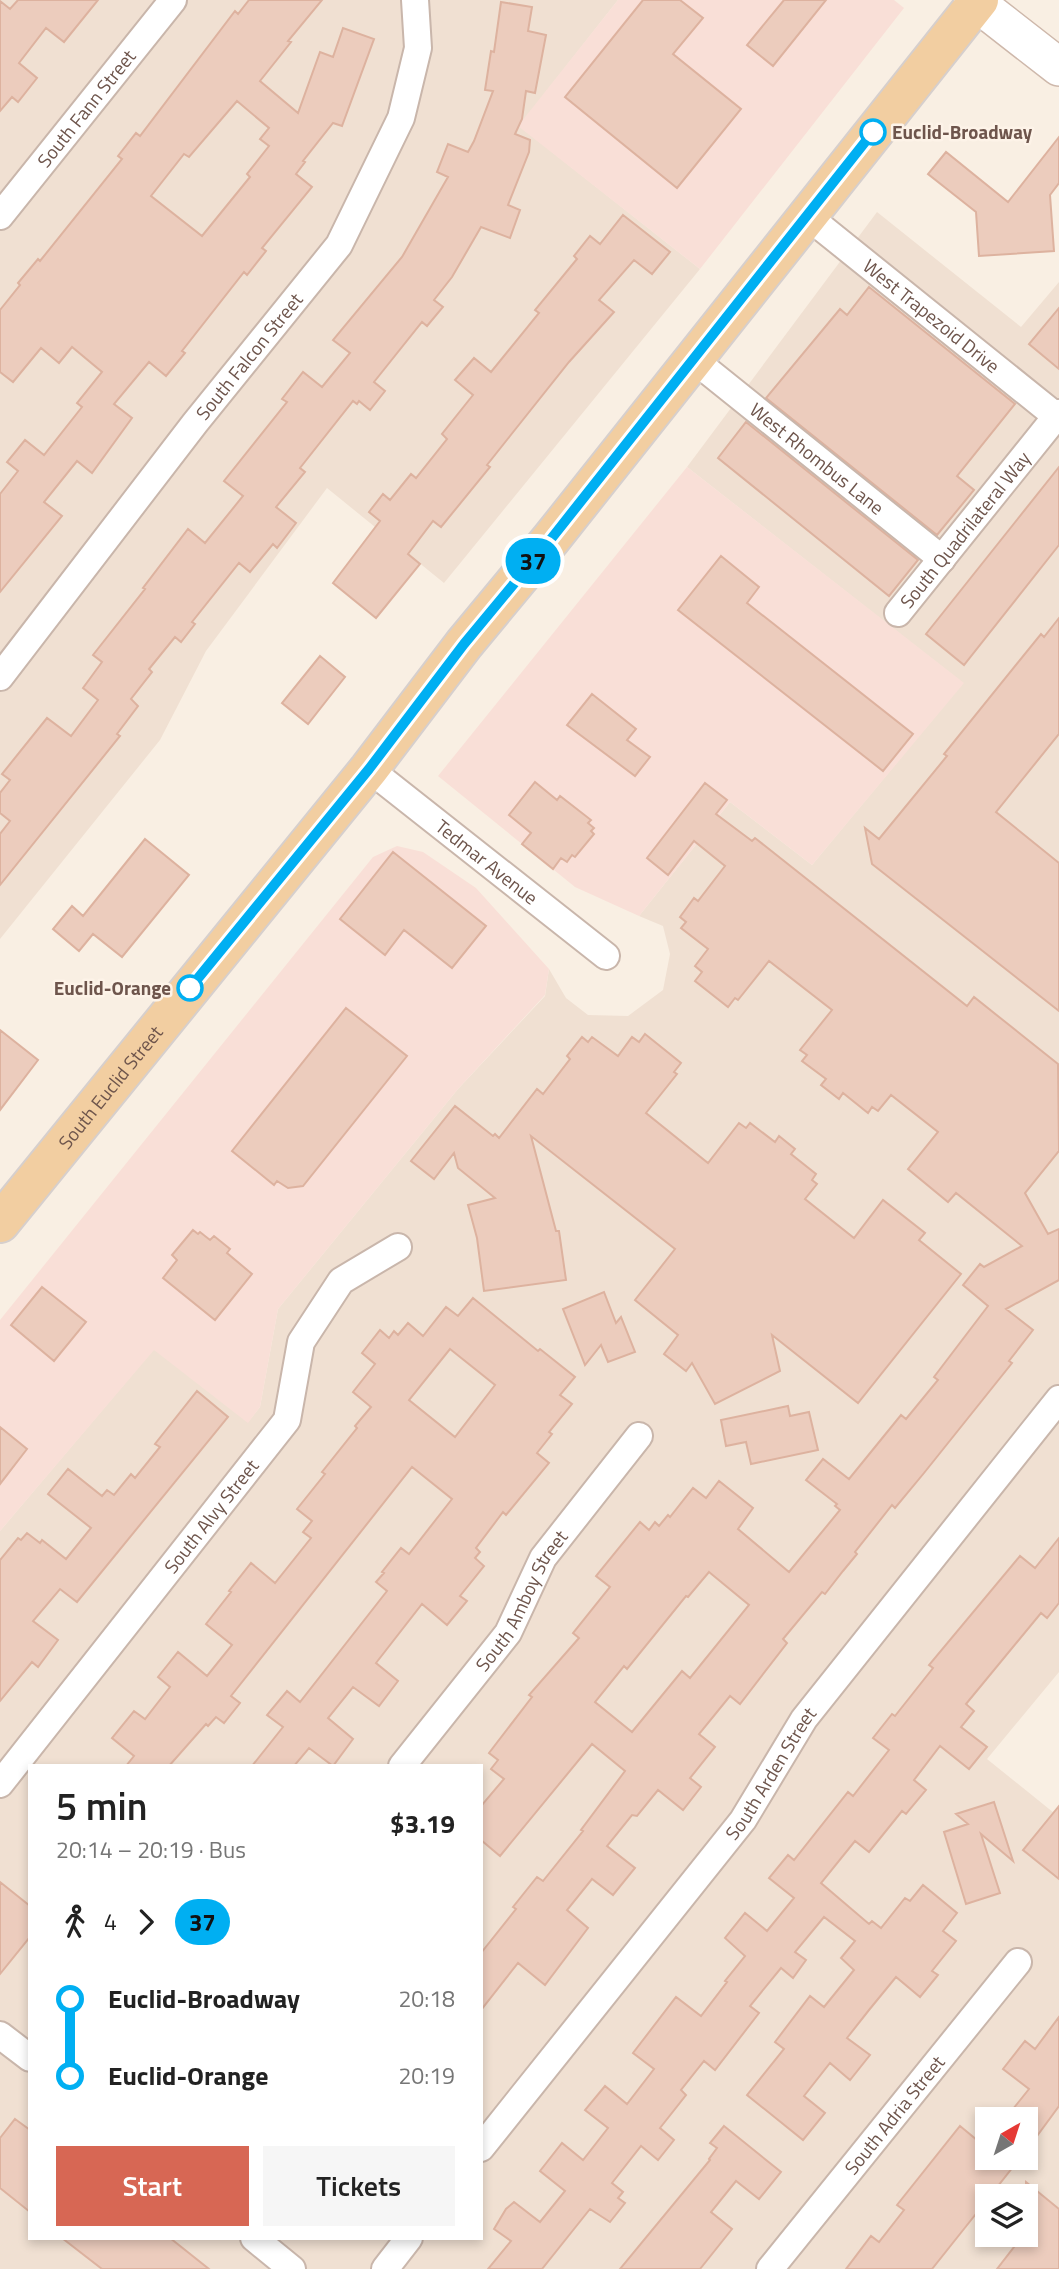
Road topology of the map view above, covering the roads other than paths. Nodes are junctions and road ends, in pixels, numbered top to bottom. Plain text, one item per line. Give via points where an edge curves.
1 (173, 0) edge
2 (415, 0) edge
3 (976, 1) edge
4 (1059, 67) edge
5 (806, 215) junction
6 (0, 216) edge
7 (693, 359) junction
8 (1057, 414) edge
9 (942, 559) junction
10 (898, 613) dead end
11 (0, 677) edge
12 (369, 769) junction
13 (606, 956) dead end
14 (0, 1223) edge
15 (398, 1247) dead end
16 (1059, 1399) edge
17 (639, 1436) dead end
18 (404, 1764) edge
19 (0, 1784) edge
20 (1018, 1962) dead end
21 (0, 2035) edge
22 (28, 2056) edge
23 (483, 2145) edge
24 (256, 2240) edge
25 (408, 2240) edge
26 (292, 2269) edge
27 (385, 2269) edge
28 (769, 2269) edge

1 - 6 street, South Fann Street
2 - 11 street, South Falcon Street via 418,48 401,118 339,245
3 - 4 main road
3 - 5 main road, South Euclid Street
5 - 7 main road, South Euclid Street
5 - 8 street, West Trapezoid Drive
7 - 9 street, West Rhombus Lane
7 - 12 main road, South Euclid Street
8 - 9 street, South Quadrilateral Way
9 - 10 street, South Quadrilateral Way
12 - 13 street, Tedmar Avenue
12 - 14 main road, South Euclid Street
15 - 19 street, South Alvy Street via 341,1280 301,1342 287,1420
16 - 23 street, South Arden Street via 804,1719 743,1820
17 - 18 street, South Amboy Street via 544,1558 508,1633
20 - 28 street, South Adria Street
21 - 22 street
24 - 26 street
25 - 27 street

